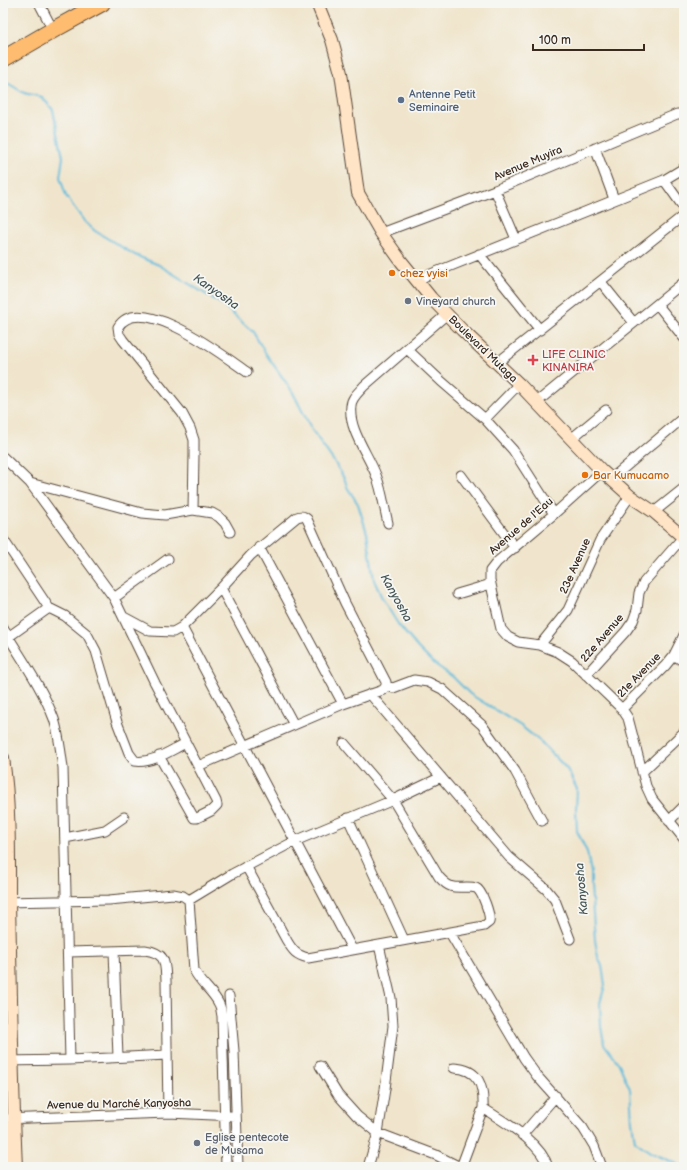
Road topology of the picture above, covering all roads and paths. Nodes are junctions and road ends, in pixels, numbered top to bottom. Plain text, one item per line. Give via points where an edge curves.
1 (39, 3) edge
2 (102, 3) edge
3 (316, 3) edge
4 (53, 30) junction
5 (8, 57) edge
6 (684, 114) edge
7 (595, 148) junction
8 (684, 168) edge
9 (664, 180) junction
10 (495, 190) junction
11 (614, 199) junction
12 (684, 208) edge
13 (684, 215) edge
14 (381, 233) junction
15 (516, 239) junction
16 (479, 254) junction
17 (416, 280) junction
18 (601, 282) junction
19 (684, 282) edge
20 (657, 304) junction
21 (447, 314) junction
22 (634, 323) junction
23 (540, 330) junction
24 (684, 338) edge
25 (408, 349) junction
26 (497, 363) junction
27 (247, 372) dead end
28 (519, 384) junction
29 (537, 402) junction
30 (606, 410) dead end
31 (684, 417) edge
32 (485, 419) junction
33 (571, 439) junction
34 (3, 457) edge
35 (461, 474) dead end
36 (606, 475) junction
37 (30, 484) junction
38 (684, 488) edge
39 (630, 496) junction
40 (193, 510) junction
41 (654, 512) junction
42 (554, 514) junction
43 (388, 523) dead end
44 (230, 532) dead end
45 (683, 537) edge
46 (3, 540) edge
47 (260, 547) junction
48 (515, 548) junction
49 (168, 560) dead end
50 (491, 584) junction
51 (222, 588) junction
52 (457, 594) dead end
53 (114, 598) junction
54 (49, 608) junction
55 (124, 617) junction
56 (182, 627) junction
57 (3, 628) edge
58 (684, 635) edge
59 (6, 639) edge
60 (540, 645) junction
61 (674, 655) junction
62 (684, 662) edge
63 (586, 675) junction
64 (386, 686) junction
65 (370, 694) junction
66 (343, 704) junction
67 (622, 709) junction
68 (294, 725) junction
69 (684, 732) edge
70 (186, 743) junction
71 (344, 743) dead end
72 (245, 747) junction
73 (159, 756) junction
74 (3, 758) edge
75 (198, 766) junction
76 (642, 772) junction
77 (442, 777) junction
78 (393, 800) junction
79 (684, 806) edge
80 (124, 817) dead end
81 (348, 818) junction
82 (542, 821) dead end
83 (669, 821) junction
84 (64, 838) junction
85 (684, 839) edge
86 (295, 840) junction
87 (246, 866) junction
88 (67, 900) junction
89 (189, 900) junction
90 (6, 902) edge
91 (450, 933) junction
92 (570, 939) dead end
93 (404, 940) junction
94 (379, 945) junction
95 (352, 949) junction
96 (114, 951) junction
97 (68, 952) junction
98 (229, 996) dead end
99 (167, 1055) junction
100 (118, 1057) junction
101 (8, 1060) edge
102 (70, 1060) junction
103 (320, 1066) dead end
104 (454, 1068) dead end
105 (556, 1096) junction
106 (483, 1108) junction
107 (168, 1113) junction
108 (224, 1115) junction
109 (236, 1116) junction
110 (8, 1118) edge
111 (3, 1124) edge
112 (378, 1133) junction
113 (522, 1135) junction
114 (4, 1167) edge
115 (16, 1167) edge
116 (226, 1167) edge
117 (238, 1167) edge
118 (368, 1167) edge
119 (461, 1167) edge
120 (548, 1167) edge
121 (602, 1167) edge

1 - 4 street
2 - 4 highway
3 - 14 street, Boulevard Mutaga via 341,73 358,194
4 - 5 highway
6 - 7 street, Avenue Muyira via 677,114
7 - 10 street, Avenue Muyira
7 - 11 street
8 - 9 street
9 - 11 street
9 - 12 street
10 - 14 street, Avenue Muyira
10 - 15 street
11 - 15 street
13 - 18 street
14 - 17 street, Boulevard Mutaga
15 - 16 street
16 - 17 street
16 - 23 street
17 - 21 street, Boulevard Mutaga
18 - 22 street
18 - 23 street
19 - 20 street
20 - 22 street
20 - 24 street
21 - 25 street
21 - 26 street, Boulevard Mutaga
22 - 29 street
23 - 26 street
25 - 32 street
25 - 43 street via 364,386 351,404 350,417 376,476
26 - 28 street, Boulevard Mutaga
27 - 40 street via 180,329 154,318 129,317 118,327 123,340 182,413 190,428 194,440
28 - 29 street, Boulevard Mutaga
28 - 32 street
29 - 33 street, Boulevard Mutaga
30 - 33 street
31 - 36 street, Avenue de l'Eau
32 - 42 street via 513,450
33 - 36 street, Boulevard Mutaga
34 - 37 street
35 - 48 street
36 - 39 street, Boulevard Mutaga
36 - 42 street, Avenue de l'Eau
37 - 40 street via 142,513 165,515
37 - 53 street
38 - 41 street
39 - 41 street, Boulevard Mutaga
39 - 60 street, 23e Avenue via 600,540 568,610
40 - 44 street via 212,513 219,517
41 - 45 street, Boulevard Mutaga
42 - 48 street, Avenue de l'Eau
45 - 63 street, 22e Avenue via 644,582 633,621 626,631
46 - 54 street
47 - 51 street
47 - 64 street via 297,517 301,515 307,519
47 - 66 street
48 - 50 street, Avenue de l'Eau via 496,562 490,571
49 - 53 street
50 - 52 street
50 - 60 street, Avenue de l'Eau via 502,628 508,638
51 - 56 street
51 - 68 street
53 - 55 street
54 - 59 street
54 - 73 street via 65,616 87,634 96,651 117,722 134,761 142,762
55 - 56 street via 150,631 173,632
55 - 70 street
56 - 72 street
57 - 59 street
58 - 61 street, 21e Avenue
59 - 84 street via 43,694 54,720 63,768
60 - 63 street, Avenue de l'Eau via 572,661
61 - 62 street
61 - 67 street, 21e Avenue
63 - 67 street, Avenue de l'Eau
64 - 65 street via 383,690
64 - 82 street via 393,688 414,680 428,682 442,689 482,725 515,771
65 - 66 street
65 - 77 street
66 - 68 street
67 - 76 street, Avenue de l'Eau via 628,718
68 - 72 street
69 - 76 street
70 - 73 street
70 - 75 street
71 - 78 street
72 - 75 street
72 - 86 street
73 - 75 street via 194,818 211,811 217,805
74 - 90 street via 7,783
76 - 83 street, Avenue de l'Eau via 652,799
77 - 78 street
77 - 92 street via 509,858 546,889 555,900
78 - 81 street
78 - 91 street via 446,885 454,888 474,887 482,895 489,917 488,922 484,926
79 - 83 street
80 - 84 street via 105,830
81 - 86 street
81 - 93 street
83 - 85 street, Avenue de l'Eau
84 - 88 street
86 - 87 street
86 - 95 street
87 - 89 street
87 - 95 street via 294,952 308,958
88 - 89 street via 109,900 173,894
88 - 90 street
88 - 97 street
89 - 108 street via 194,970 219,1004 222,1016
90 - 101 street
91 - 93 street
91 - 105 street via 520,1053
93 - 94 street
94 - 95 street
94 - 112 street via 391,998 393,1026
96 - 97 street
96 - 99 street via 155,951 161,956 165,965 166,980
96 - 100 street
97 - 102 street
98 - 109 street
99 - 100 street
99 - 107 street
100 - 102 street
101 - 102 street
101 - 110 street
103 - 112 street via 338,1094 357,1116
104 - 106 street via 465,1068 478,1079 482,1089
105 - 113 street
105 - 121 street via 583,1128 594,1146
106 - 113 street
106 - 119 street
107 - 108 street, Avenue du Marché Kanyosha
107 - 110 street, Avenue du Marché Kanyosha
108 - 109 street, Avenue du Marché Kanyosha
108 - 116 street
109 - 117 street
110 - 115 street
111 - 114 street
112 - 118 street
112 - 119 street
113 - 120 street via 541,1152

